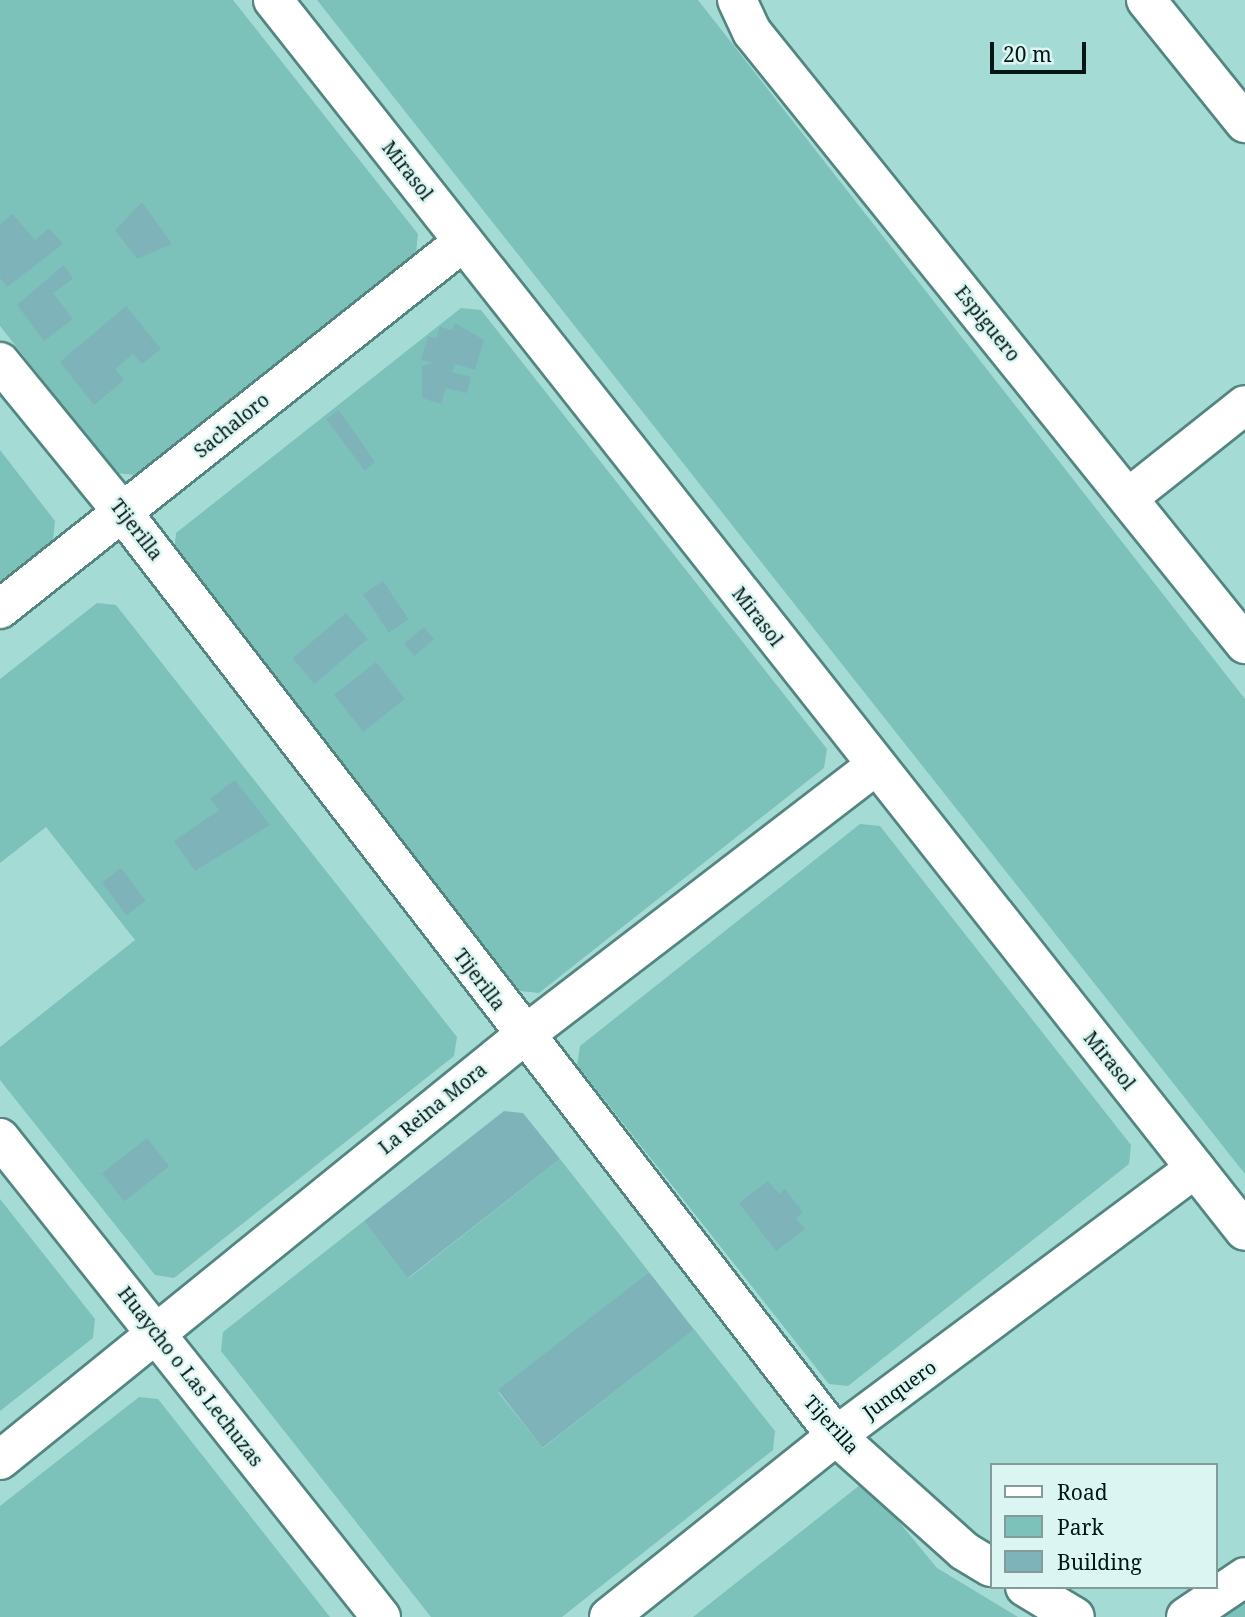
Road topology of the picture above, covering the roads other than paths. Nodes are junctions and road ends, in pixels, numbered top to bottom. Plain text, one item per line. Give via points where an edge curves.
1 (273, 0) edge
2 (737, 0) edge
3 (1146, 0) edge
4 (1245, 123) edge
5 (463, 242) junction
6 (0, 362) edge
7 (1245, 405) edge
8 (1128, 498) junction
9 (123, 513) junction
10 (0, 609) edge
11 (1245, 644) edge
12 (874, 767) junction
13 (522, 1037) junction
14 (0, 1138) edge
15 (1195, 1168) junction
16 (1245, 1231) edge
17 (155, 1333) junction
18 (836, 1436) junction
19 (0, 1461) edge
20 (990, 1566) edge
21 (1245, 1577) edge
22 (1028, 1589) edge
23 (381, 1617) edge
24 (610, 1617) edge
25 (1075, 1617) edge
26 (1186, 1617) edge

1 - 5 street, Mirasol
2 - 8 street, Espiguero via 752,32
3 - 4 street
5 - 9 street, Sachaloro
5 - 12 street, Mirasol
6 - 9 street, Tijerilla
7 - 8 street
8 - 11 street, Espiguero
9 - 10 street, Sachaloro
9 - 13 street, Tijerilla
12 - 13 street, La Reina Mora
12 - 15 street, Mirasol
13 - 17 street, La Reina Mora
13 - 18 street, Tijerilla
14 - 17 street, Huaycho o Las Lechuzas
15 - 16 street, Mirasol
15 - 18 street, Junquero
17 - 19 street, La Reina Mora
17 - 23 street, Huaycho o Las Lechuzas
18 - 20 street, Tijerilla via 964,1551
18 - 24 street, Junquero
21 - 26 street
22 - 25 street

